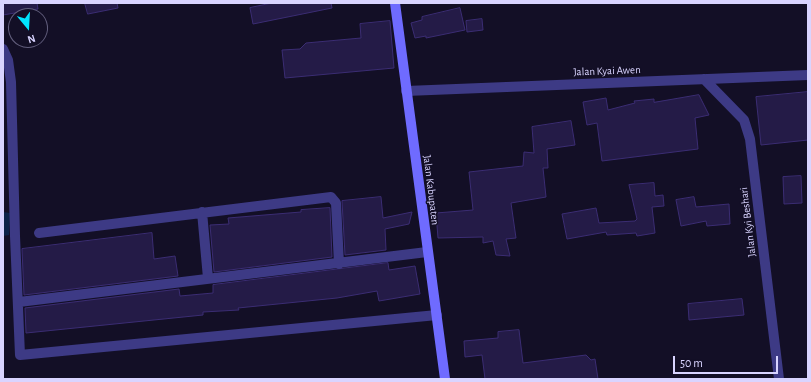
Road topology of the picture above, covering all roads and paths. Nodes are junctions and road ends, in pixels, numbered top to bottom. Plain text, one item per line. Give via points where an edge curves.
1 (395, 3) edge
2 (3, 49) edge
3 (808, 75) edge
4 (704, 79) junction
5 (406, 91) junction
6 (202, 212) junction
7 (40, 233) dead end
8 (427, 252) junction
9 (339, 264) junction
10 (208, 278) junction
11 (18, 302) junction
12 (437, 315) junction
13 (445, 379) edge
14 (779, 379) edge

1 - 5 main road, Jalan Kabupaten
2 - 11 street via 12,82
3 - 4 street, Jalan Kyai Awen
4 - 5 street, Jalan Kyai Awen
4 - 14 street, Jalan Kyi Beshari via 744,120 750,139
5 - 8 main road, Jalan Kabupaten
6 - 7 street
6 - 9 street via 331,197 336,206
6 - 10 street
8 - 9 street
8 - 12 main road, Jalan Kabupaten
9 - 10 street
10 - 11 street
11 - 12 street via 20,355
12 - 13 main road, Jalan Kabupaten

